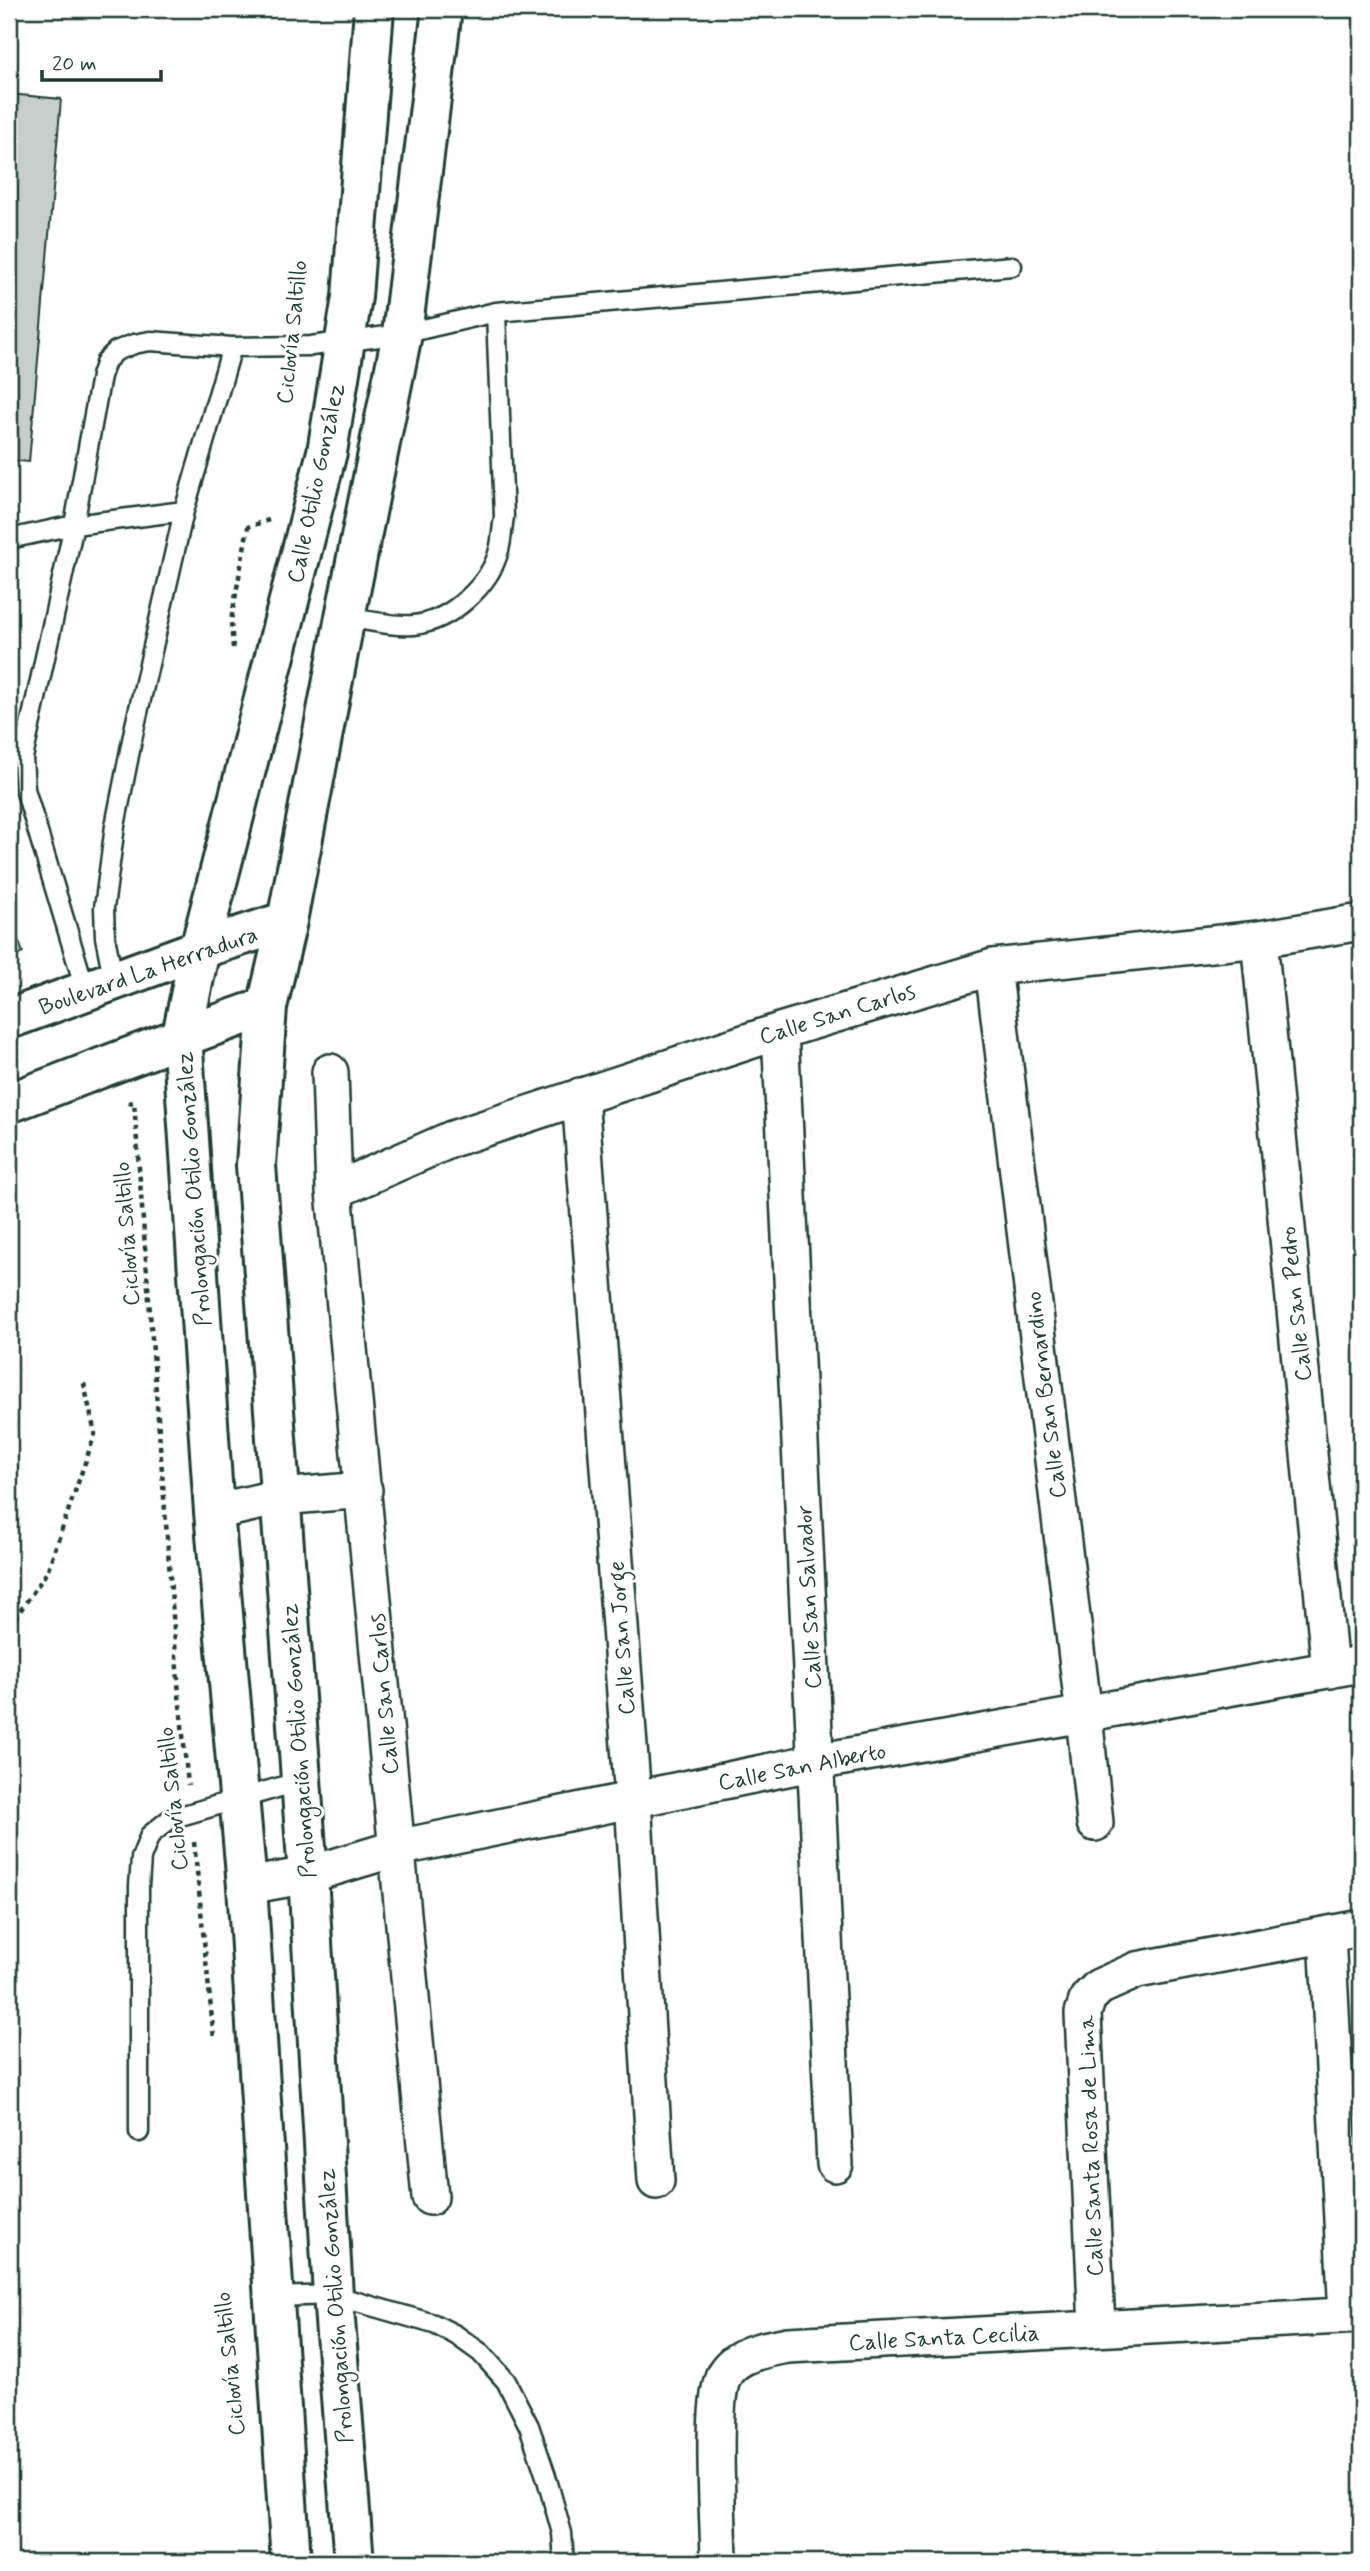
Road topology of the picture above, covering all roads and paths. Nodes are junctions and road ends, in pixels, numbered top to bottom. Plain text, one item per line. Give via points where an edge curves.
1 (374, 9) edge
2 (442, 9) edge
3 (1012, 266) dead end
4 (496, 312) junction
5 (402, 334) junction
6 (344, 340) junction
7 (232, 347) junction
8 (273, 508) dead end
9 (184, 511) junction
10 (74, 525) junction
11 (9, 539) edge
12 (345, 617) junction
13 (234, 662) dead end
14 (9, 729) edge
15 (23, 758) junction
16 (287, 921) junction
17 (1361, 922) edge
18 (1259, 939) junction
19 (200, 948) junction
20 (993, 967) junction
21 (101, 986) junction
22 (267, 1007) junction
23 (9, 1019) edge
24 (780, 1031) junction
25 (182, 1035) junction
26 (112, 1065) junction
27 (330, 1072) dead end
28 (580, 1096) junction
29 (9, 1103) edge
30 (334, 1191) junction
31 (83, 1378) dead end
32 (364, 1490) junction
33 (280, 1497) junction
34 (214, 1512) junction
35 (9, 1627) edge
36 (1346, 1667) edge
37 (1084, 1715) junction
38 (817, 1762) junction
39 (301, 1781) junction
40 (239, 1798) junction
41 (633, 1799) junction
42 (191, 1812) junction
43 (1094, 1823) dead end
44 (397, 1848) junction
45 (308, 1875) junction
46 (247, 1886) junction
47 (1361, 1928) edge
48 (1327, 1935) junction
49 (215, 2047) dead end
50 (139, 2132) dead end
51 (835, 2164) dead end
52 (656, 2181) dead end
53 (430, 2197) dead end
54 (333, 2295) junction
55 (274, 2297) junction
56 (1354, 2315) edge
57 (1097, 2328) junction
58 (290, 2562) edge
59 (354, 2562) edge
60 (564, 2562) edge
61 (719, 2562) edge

1 - 6 main road, Calle Otilio González via 352,297
2 - 5 main road
3 - 4 lane
4 - 5 lane
4 - 12 lane via 504,517 499,551 485,578 442,617 414,625
5 - 6 lane
5 - 12 main road
6 - 7 lane via 311,346
6 - 19 main road, Calle Otilio González via 327,452
7 - 9 lane
7 - 10 lane via 150,341 116,351 106,361
8 - 13 path via 269,521 248,527 231,621
9 - 10 lane
9 - 21 lane via 134,730 107,877 105,937 110,962
10 - 11 lane
10 - 15 lane
12 - 16 main road
14 - 15 lane
15 - 21 lane via 25,789
16 - 19 main road, Boulevard La Herradura
16 - 22 main road, Prolongación Otilio González
17 - 18 street, Calle San Carlos
18 - 20 street, Calle San Carlos
18 - 36 street, Calle San Pedro
19 - 21 main road, Boulevard La Herradura
19 - 25 main road, Prolongación Otilio González
20 - 24 street, Calle San Carlos
20 - 37 street, Calle San Bernardino
21 - 23 main road, Boulevard La Herradura
22 - 25 main road
22 - 33 main road, Prolongación Otilio González via 256,1165
24 - 28 street, Calle San Carlos
24 - 38 street, Calle San Salvador
25 - 26 main road
25 - 34 main road, Prolongación Otilio González
26 - 29 main road
26 - 42 path, Ciclovía Saltillo via 113,1105 134,1102
27 - 30 street, Calle San Carlos
28 - 30 street, Calle San Carlos via 452,1139
28 - 41 street, Calle San Jorge
30 - 32 street, Calle San Carlos
31 - 35 path via 95,1434 47,1572
32 - 33 street
32 - 44 street, Calle San Carlos
33 - 34 street
33 - 39 main road, Prolongación Otilio González
34 - 40 main road, Prolongación Otilio González
36 - 37 street, Calle San Alberto
37 - 38 street, Calle San Alberto
37 - 43 street, Calle San Bernardino
38 - 41 street, Calle San Alberto
38 - 51 street, Calle San Salvador
39 - 40 lane
39 - 45 main road, Prolongación Otilio González
40 - 42 lane
40 - 46 main road, Prolongación Otilio González
41 - 44 street, Calle San Alberto
41 - 52 street, Calle San Jorge
42 - 49 path, Ciclovía Saltillo
42 - 50 lane via 170,1819 150,1835 141,1858
44 - 45 street, Calle San Alberto
44 - 53 street, Calle San Carlos
45 - 46 street, Calle San Alberto
45 - 54 main road, Prolongación Otilio González
46 - 55 main road, Prolongación Otilio González
47 - 48 street, Calle Santa Rosa de Lima
48 - 56 street
48 - 57 street, Calle Santa Rosa de Lima via 1137,1970 1099,1987 1088,1998 1083,2013
54 - 55 lane
54 - 59 main road, Prolongación Otilio González
54 - 60 lane via 445,2329 481,2353 506,2381 529,2426 546,2476 562,2533
55 - 58 main road, Prolongación Otilio González
56 - 57 street, Calle Santa Cecilia
57 - 61 street, Calle Santa Cecilia via 788,2345 738,2360 724,2374 717,2404

